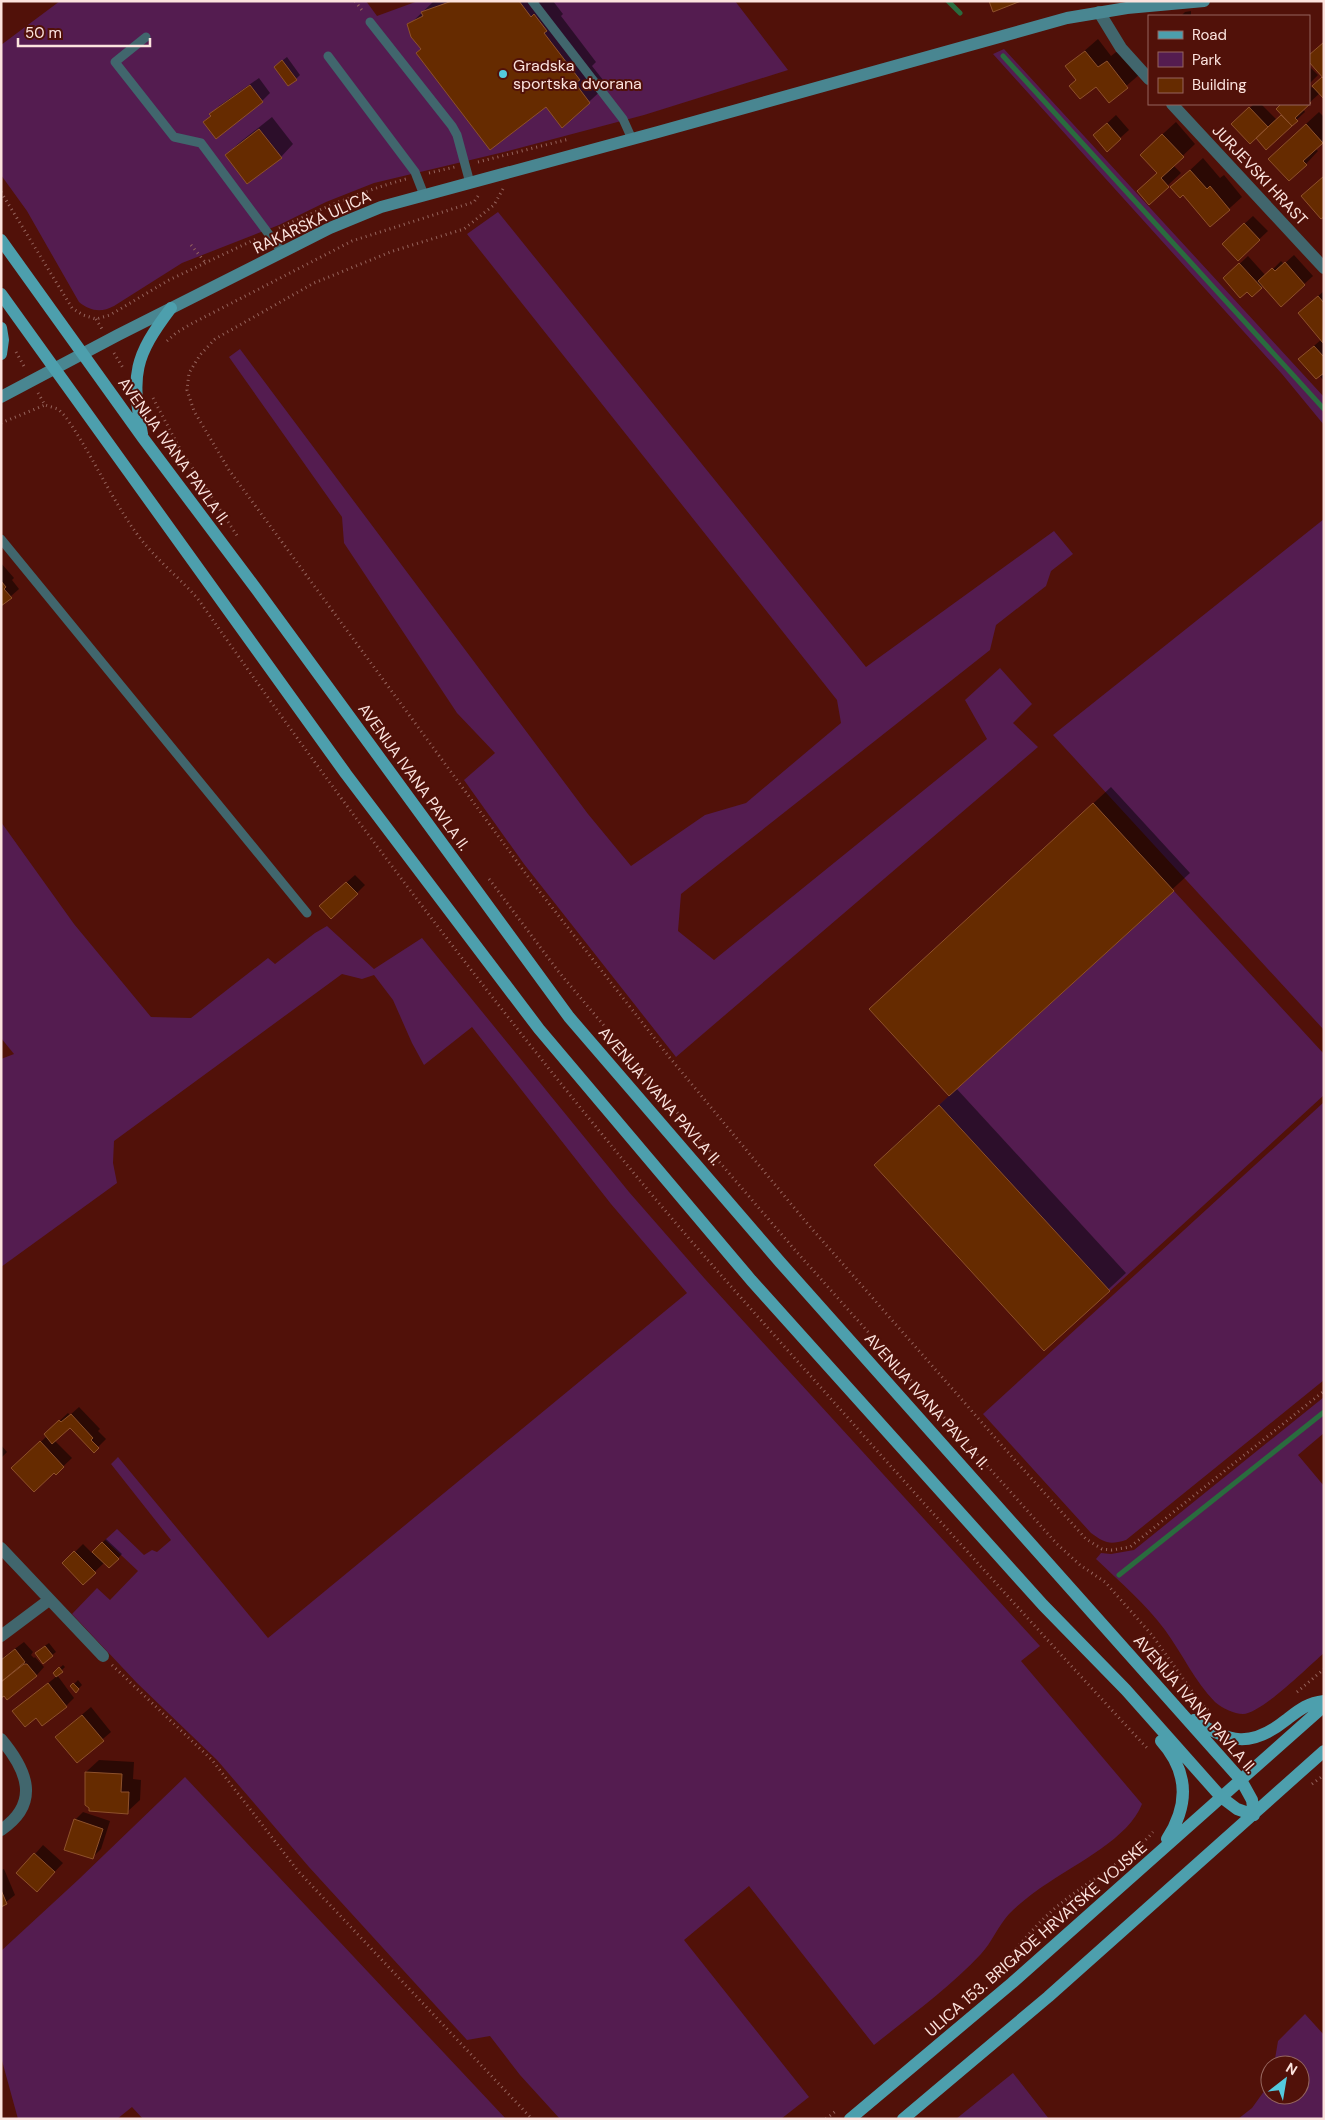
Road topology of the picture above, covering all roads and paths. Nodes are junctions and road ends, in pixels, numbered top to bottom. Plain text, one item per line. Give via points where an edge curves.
1 (532, 1) edge
2 (1204, 1) edge
3 (1099, 12) junction
4 (370, 22) dead end
5 (146, 36) dead end
6 (328, 56) dead end
7 (1148, 78) edge
8 (1173, 105) edge
9 (632, 139) junction
10 (513, 171) junction
11 (490, 178) junction
12 (470, 183) junction
13 (1, 192) edge
14 (424, 195) junction
15 (1, 240) edge
16 (192, 245) dead end
17 (282, 252) junction
18 (205, 262) dead end
19 (1324, 268) edge
20 (1, 294) edge
21 (171, 308) junction
22 (100, 326) dead end
23 (1, 328) edge
24 (163, 346) dead end
25 (6, 353) edge
26 (83, 354) junction
27 (23, 366) dead end
28 (122, 367) dead end
29 (55, 369) junction
30 (119, 373) dead end
31 (152, 390) dead end
32 (1, 397) edge
33 (41, 398) dead end
34 (45, 405) junction
35 (1, 423) edge
36 (143, 438) junction
37 (1, 539) edge
38 (240, 540) dead end
39 (488, 878) dead end
40 (307, 913) dead end
41 (1324, 1391) edge
42 (1, 1548) edge
43 (48, 1600) junction
44 (1, 1636) edge
45 (103, 1656) joint
46 (1126, 1690) junction
47 (1324, 1701) edge
48 (1324, 1706) edge
49 (1181, 1711) junction
50 (1210, 1712) dead end
51 (1, 1739) edge
52 (1324, 1751) edge
53 (1152, 1752) dead end
54 (1241, 1780) junction
55 (1221, 1797) junction
56 (1254, 1815) junction
57 (1, 1830) edge
58 (1155, 1830) dead end
59 (1158, 1853) junction
60 (988, 1982) dead end
61 (840, 2107) dead end
62 (532, 2119) edge
63 (826, 2119) edge
64 (850, 2119) edge
65 (903, 2119) edge

1 - 9 lane via 623,119
2 - 3 main road
3 - 7 street via 1121,48
3 - 9 main road, RAKARSKA ULICA via 1030,27
4 - 12 lane via 452,126
5 - 17 lane via 115,62 174,137 201,143
6 - 14 lane via 415,172
8 - 19 street, JURJEVSKI HRAST
9 - 10 main road, RAKARSKA ULICA
10 - 11 main road, RAKARSKA ULICA
10 - 41 path via 494,205 464,229 393,251 314,283 215,339 200,354 190,373 187,390 194,412 229,470 529,878 670,1058 806,1222 1086,1539 1102,1549 1130,1547
11 - 12 main road, RAKARSKA ULICA
11 - 24 path via 474,202 352,241 191,324
12 - 14 main road, RAKARSKA ULICA
13 - 22 path via 72,308 96,319
14 - 17 main road, RAKARSKA ULICA via 381,207
15 - 26 main road, AVENIJA IVANA PAVLA II.
16 - 18 path
17 - 21 main road, RAKARSKA ULICA
20 - 29 main road
21 - 26 main road, RAKARSKA ULICA
21 - 36 main road via 148,342 136,371
23 - 25 main road
25 - 27 path via 17,352
26 - 29 main road, RAKARSKA ULICA
26 - 36 main road, AVENIJA IVANA PAVLA II.
28 - 30 path
29 - 32 main road, RAKARSKA ULICA
29 - 46 main road via 346,774 539,1029 751,1280 1043,1605
31 - 38 path via 164,422 180,450
33 - 34 path
34 - 35 path
34 - 53 path via 58,409 65,416 138,536 198,599 425,911 630,1168 868,1440
36 - 49 main road, AVENIJA IVANA PAVLA II. via 569,1017 780,1262
37 - 40 lane
39 - 50 path via 558,971 789,1242 1057,1544 1104,1582 1152,1635
42 - 43 street
43 - 44 street
43 - 45 street
45 - 62 path via 212,1760 298,1870
46 - 55 main road
46 - 59 main road via 1142,1719 1172,1756 1182,1782 1183,1799 1176,1826
47 - 49 main road via 1305,1705 1263,1735 1241,1740 1223,1737
48 - 54 main road, ULICA 153. BRIGADE HRVATSKE VOJSKE
49 - 54 main road, AVENIJA IVANA PAVLA II.
51 - 57 street via 19,1762 26,1790 21,1809
52 - 56 main road
54 - 55 main road, ULICA 153. BRIGADE HRVATSKE VOJSKE
54 - 56 main road, AVENIJA IVANA PAVLA II. via 1252,1800
55 - 56 main road via 1237,1809
55 - 59 main road, ULICA 153. BRIGADE HRVATSKE VOJSKE
56 - 65 main road via 1048,1998
58 - 60 path via 1033,1927
59 - 64 main road, ULICA 153. BRIGADE HRVATSKE VOJSKE via 1012,1983
61 - 63 path

